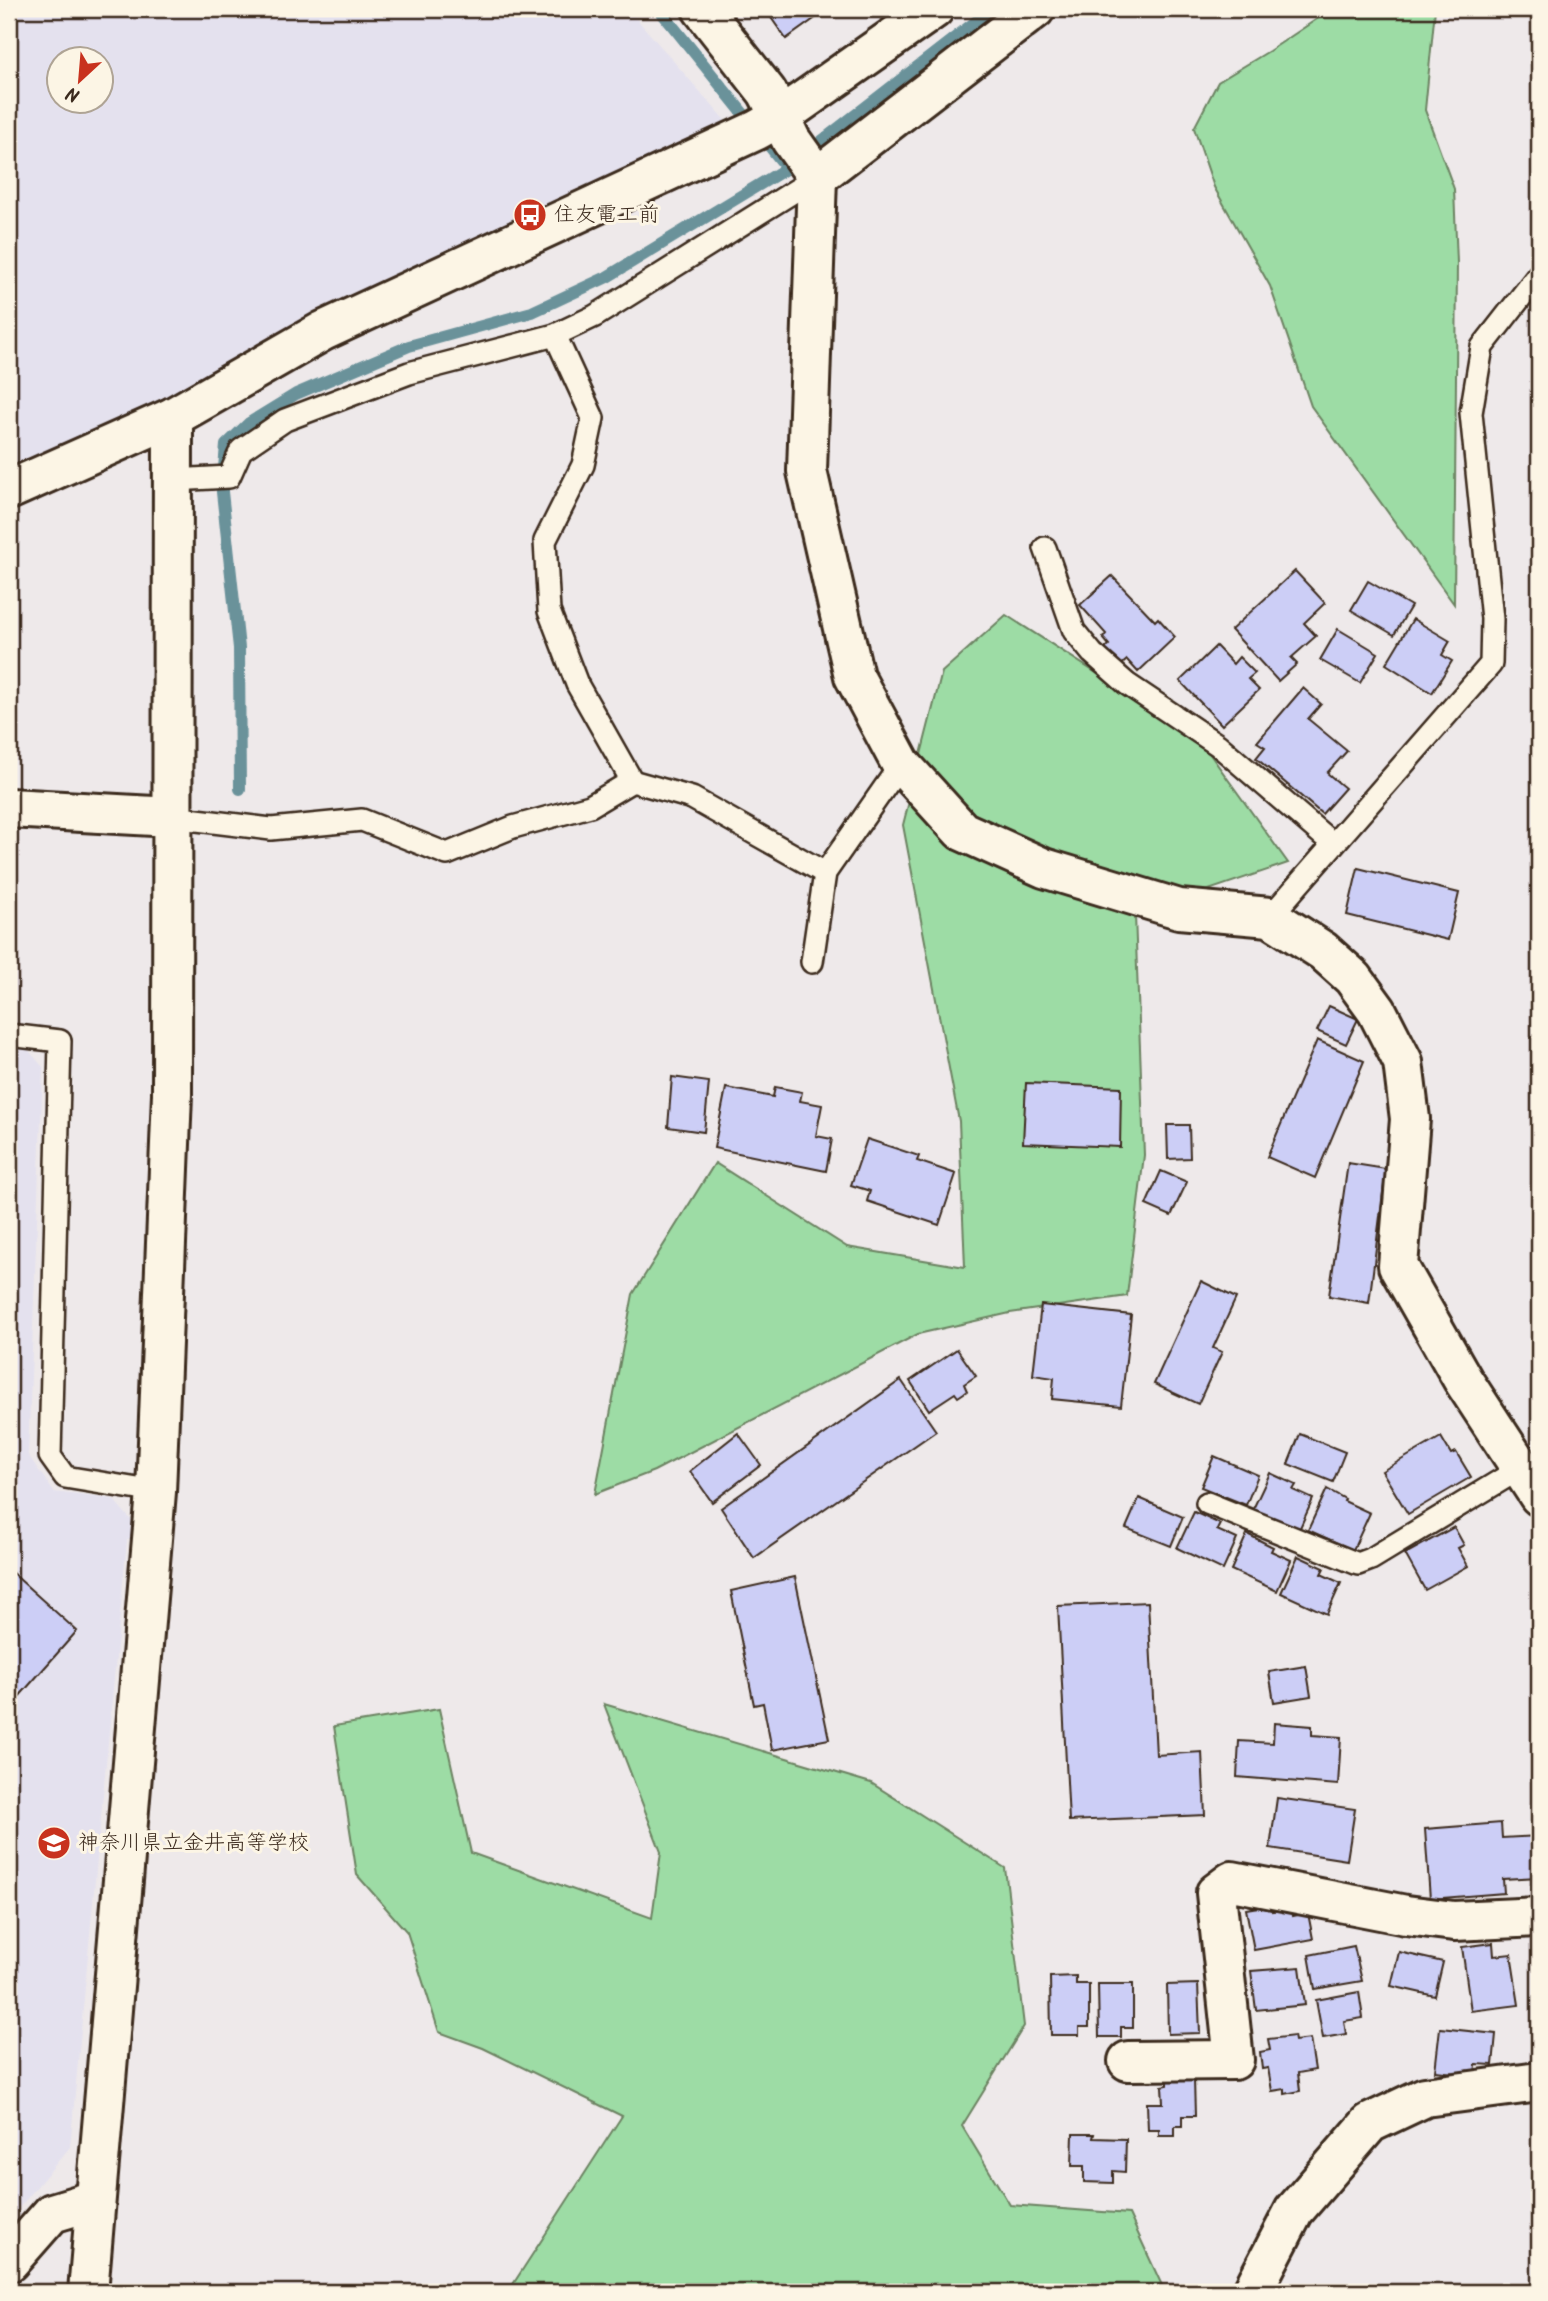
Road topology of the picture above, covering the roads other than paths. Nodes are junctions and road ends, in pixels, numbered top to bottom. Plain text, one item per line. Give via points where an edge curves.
1 (702, 9) edge
2 (934, 9) edge
3 (1035, 9) edge
4 (791, 145) junction
5 (1539, 274) edge
6 (555, 335) junction
7 (173, 417) junction
8 (174, 480) junction
9 (9, 490) edge
10 (1045, 548) dead end
11 (901, 764) junction
12 (632, 781) junction
13 (9, 808) edge
14 (172, 817) junction
15 (1333, 844) junction
16 (825, 873) junction
17 (1270, 917) junction
18 (812, 962) dead end
19 (9, 1035) edge
20 (1530, 1482) edge
21 (156, 1492) junction
22 (1207, 1503) dead end
23 (1539, 1917) edge
24 (1128, 2061) dead end
25 (1539, 2082) edge
26 (94, 2200) junction
27 (9, 2262) edge
28 (88, 2292) edge
29 (1252, 2292) edge

1 - 4 street via 767,92
2 - 4 street
3 - 4 street
4 - 6 lane via 596,316
4 - 7 street via 701,155 323,331
4 - 11 street via 807,471 854,676
5 - 15 lane via 1482,347 1471,413 1492,619 1491,664
6 - 8 lane via 409,373 285,420 241,450 229,477
6 - 12 lane via 593,418 583,465 545,541 549,611 577,684
7 - 8 street
7 - 9 street
8 - 14 street
10 - 15 lane via 1074,631 1092,653 1127,684 1218,745
11 - 16 lane
11 - 17 street via 962,831 1044,868 1179,909
12 - 14 lane via 590,806 513,827 447,854 362,820 271,829
12 - 16 lane via 692,798
13 - 14 street
14 - 21 street via 172,1094
15 - 17 lane
16 - 18 lane
17 - 20 street via 1323,951 1353,978 1377,1011 1403,1062 1410,1119 1398,1266 1463,1380
19 - 21 lane via 60,1041 50,1456 65,1477
20 - 22 lane via 1358,1564
21 - 26 street
23 - 24 street via 1454,1921 1231,1881 1216,1893 1234,2060
25 - 29 street via 1425,2097 1370,2123 1294,2211
26 - 27 street via 52,2213
26 - 28 street

